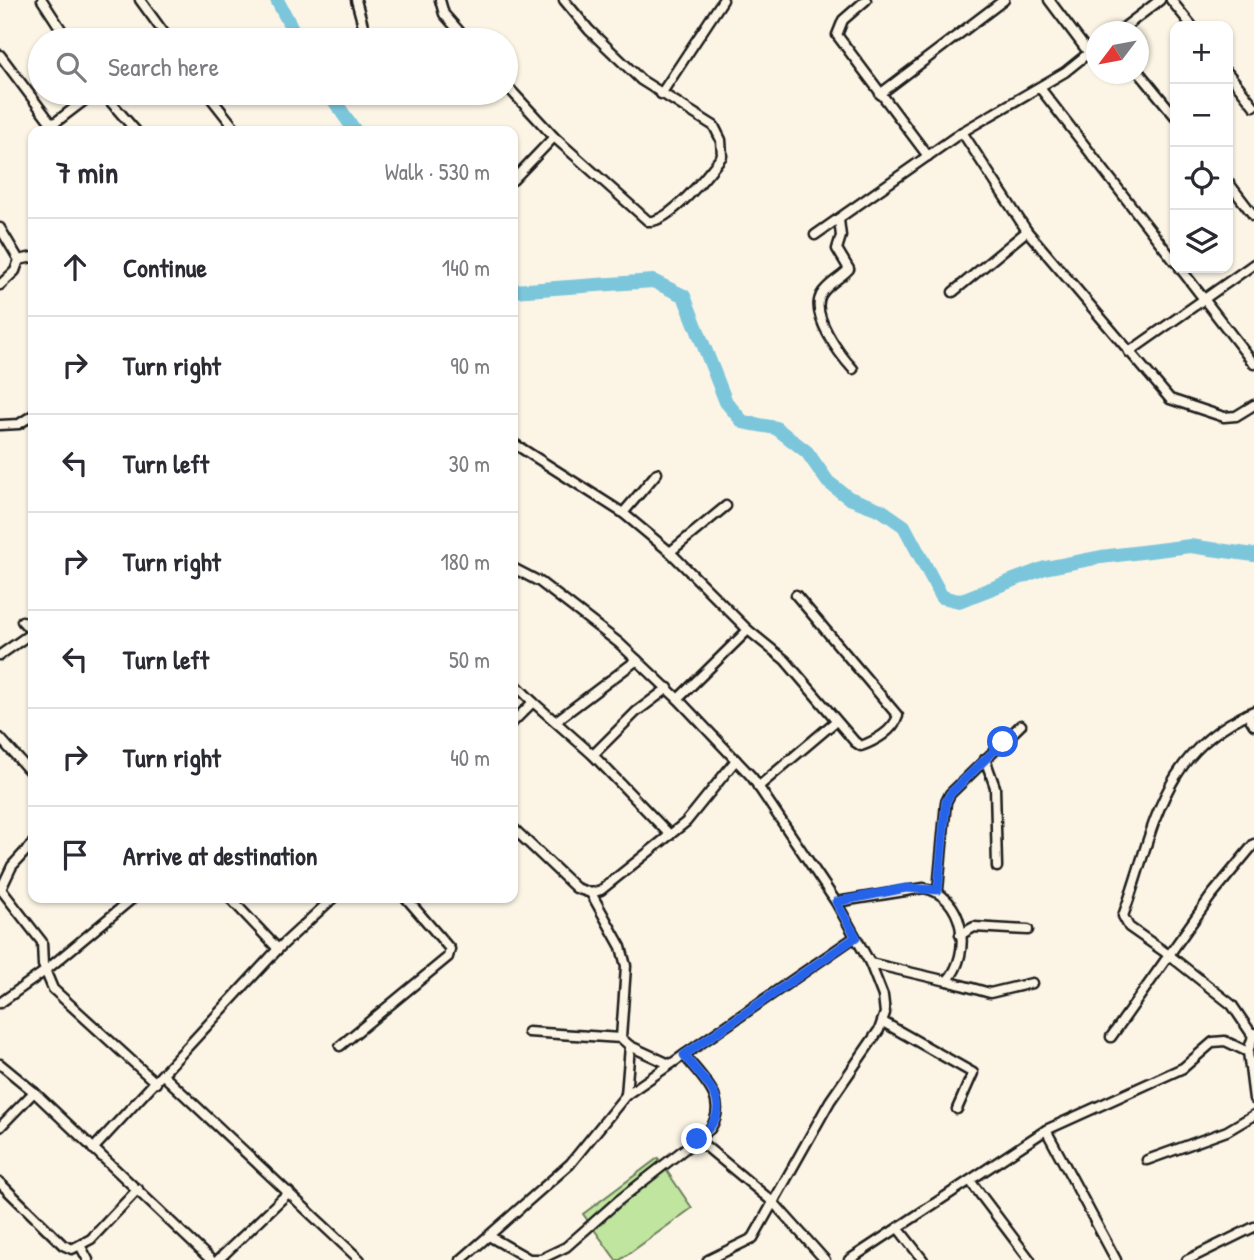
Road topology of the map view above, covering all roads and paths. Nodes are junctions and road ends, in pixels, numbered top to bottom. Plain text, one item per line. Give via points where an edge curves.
1 (42, 0) edge
2 (140, 0) edge
3 (356, 0) edge
4 (440, 0) edge
5 (564, 0) edge
6 (723, 0) edge
7 (866, 0) edge
8 (1004, 0) edge
9 (1049, 0) edge
10 (1160, 0) edge
11 (1171, 0) edge
12 (1132, 21) edge
13 (1188, 21) edge
14 (60, 28) edge
15 (160, 28) edge
16 (364, 28) edge
17 (457, 28) edge
18 (1086, 49) edge
19 (1086, 54) edge
20 (0, 55) edge
21 (1233, 79) edge
22 (1149, 84) edge
23 (1040, 88) junction
24 (28, 93) edge
25 (661, 94) junction
26 (880, 94) junction
27 (518, 98) edge
28 (37, 105) edge
29 (80, 105) edge
30 (113, 105) edge
31 (216, 105) edge
32 (1254, 106) edge
33 (1170, 110) edge
34 (53, 126) edge
35 (56, 126) edge
36 (132, 126) edge
37 (233, 126) edge
38 (962, 132) junction
39 (554, 137) junction
40 (928, 156) junction
41 (518, 175) edge
42 (1233, 189) edge
43 (1254, 216) edge
44 (839, 220) junction
45 (0, 228) edge
46 (1027, 231) junction
47 (816, 235) dead end
48 (1170, 256) edge
49 (28, 258) edge
50 (19, 260) junction
51 (1254, 264) edge
52 (1184, 273) edge
53 (0, 285) edge
54 (953, 292) dead end
55 (1204, 300) junction
56 (1129, 352) junction
57 (1254, 364) edge
58 (853, 369) dead end
59 (1254, 405) edge
60 (28, 418) edge
61 (0, 425) edge
62 (518, 446) edge
63 (657, 473) dead end
64 (726, 506) dead end
65 (623, 513) junction
66 (670, 552) junction
67 (518, 571) edge
68 (796, 595) dead end
69 (22, 621) dead end
70 (28, 628) edge
71 (748, 630) junction
72 (28, 636) edge
73 (0, 655) edge
74 (637, 660) junction
75 (518, 687) edge
76 (667, 688) junction
77 (678, 699) junction
78 (533, 702) junction
79 (1251, 713) edge
80 (518, 717) edge
81 (556, 721) junction
82 (836, 721) junction
83 (1021, 725) dead end
84 (1254, 725) edge
85 (0, 738) edge
86 (593, 755) junction
87 (985, 759) junction
88 (736, 760) junction
89 (28, 769) edge
90 (758, 787) junction
91 (518, 833) edge
92 (670, 835) junction
93 (1254, 844) edge
94 (28, 849) edge
95 (996, 867) dead end
96 (1, 888) edge
97 (938, 890) junction
98 (591, 893) junction
99 (836, 902) junction
100 (127, 903) edge
101 (235, 903) edge
102 (328, 903) edge
103 (410, 903) edge
104 (1028, 930) dead end
105 (960, 935) junction
106 (856, 937) junction
107 (278, 949) junction
108 (1170, 955) junction
109 (870, 963) junction
110 (45, 971) junction
111 (947, 981) junction
112 (1032, 983) dead end
113 (0, 1003) edge
114 (883, 1021) junction
115 (528, 1032) dead end
116 (1253, 1035) edge
117 (1111, 1037) dead end
118 (621, 1038) junction
119 (340, 1046) dead end
120 (630, 1046) junction
121 (1248, 1052) junction
122 (684, 1055) junction
123 (0, 1064) edge
124 (669, 1064) junction
125 (163, 1075) junction
126 (156, 1083) junction
127 (34, 1091) junction
128 (626, 1094) junction
129 (1254, 1099) edge
130 (957, 1109) dead end
131 (1254, 1115) edge
132 (0, 1127) edge
133 (1046, 1130) junction
134 (697, 1139) junction
135 (93, 1149) junction
136 (1147, 1160) dead end
137 (971, 1182) junction
138 (0, 1183) edge
139 (138, 1189) junction
140 (289, 1192) junction
141 (774, 1203) junction
142 (1254, 1227) edge
143 (898, 1228) junction
144 (489, 1236) junction
145 (81, 1247) junction
146 (88, 1260) edge
147 (211, 1260) edge
148 (218, 1260) edge
149 (360, 1260) edge
150 (461, 1260) edge
151 (708, 1260) edge
152 (825, 1260) edge
153 (849, 1260) edge
154 (923, 1260) edge
155 (1030, 1260) edge
156 (1116, 1260) edge
157 (1187, 1260) edge

1 - 14 street
2 - 15 street
3 - 16 street
4 - 17 street
5 - 25 street via 589,30
6 - 25 street
7 - 26 street via 843,20 837,35
8 - 26 street
9 - 18 street
10 - 12 street
11 - 13 street
19 - 23 street
20 - 24 street
21 - 32 street
22 - 33 street
23 - 38 street
23 - 48 street
25 - 39 street via 714,126 722,156 704,180 653,222 634,211
26 - 40 street
27 - 39 street
28 - 34 street
29 - 35 street
30 - 36 street
31 - 37 street
38 - 40 street
38 - 46 street
39 - 41 street
40 - 44 street
42 - 43 street
44 - 47 street
44 - 58 street via 837,249 849,268 821,296 818,306 839,354
45 - 50 street
46 - 54 street
46 - 56 street
49 - 50 street
50 - 53 street
51 - 55 street
52 - 55 street
55 - 56 street
55 - 57 street
56 - 59 street via 1170,399 1224,417 1236,416
60 - 61 street via 19,424
62 - 65 street
63 - 65 street
64 - 66 street
65 - 66 street
66 - 71 street
67 - 74 street via 540,582
68 - 82 street via 898,716 884,734 861,746
69 - 70 street
71 - 77 street
71 - 82 street via 785,660
72 - 73 street
74 - 76 street
74 - 81 street
75 - 78 street
76 - 77 street
76 - 86 street
77 - 88 street
78 - 80 street
78 - 81 street
79 - 84 street
79 - 108 street via 1210,734 1185,761 1158,810 1122,916 1129,928
81 - 86 street
82 - 90 street
83 - 87 street
85 - 89 street
86 - 92 street
87 - 95 street via 995,787
87 - 97 street via 946,802
88 - 90 street
88 - 92 street
90 - 99 street
91 - 98 street via 576,888
92 - 98 street
93 - 108 street
94 - 96 street via 12,866
96 - 110 street via 42,942
97 - 99 street via 906,888
97 - 105 street via 956,909
98 - 118 street via 621,947 626,966
99 - 106 street
100 - 110 street
101 - 107 street
102 - 107 street
103 - 119 street via 450,948 448,957
104 - 105 street via 974,927
105 - 111 street via 957,968
106 - 109 street
106 - 122 street
107 - 125 street
108 - 116 street via 1232,1005
108 - 117 street
109 - 111 street
109 - 114 street via 883,996
110 - 113 street
110 - 126 street via 64,1002
111 - 112 street via 982,993
114 - 130 street via 972,1073
114 - 141 street via 830,1101
115 - 118 street
116 - 121 street
118 - 120 street
120 - 124 street
120 - 128 street
121 - 129 street
121 - 133 street via 1225,1041 1213,1042 1183,1068
122 - 124 street
122 - 134 street via 718,1104 717,1119
123 - 127 street
124 - 128 street
125 - 126 street
125 - 140 street
126 - 135 street
127 - 132 street
127 - 135 street
128 - 144 street via 570,1164
131 - 136 street via 1227,1131
133 - 137 street
133 - 156 street
134 - 141 street
134 - 144 street via 618,1200 575,1241 541,1259 529,1259
135 - 139 street
137 - 143 street
137 - 155 street
138 - 145 street via 63,1245
139 - 145 street
139 - 147 street
140 - 148 street
140 - 149 street
141 - 151 street via 753,1238
141 - 152 street
142 - 157 street
143 - 153 street
143 - 154 street
144 - 150 street
145 - 146 street

